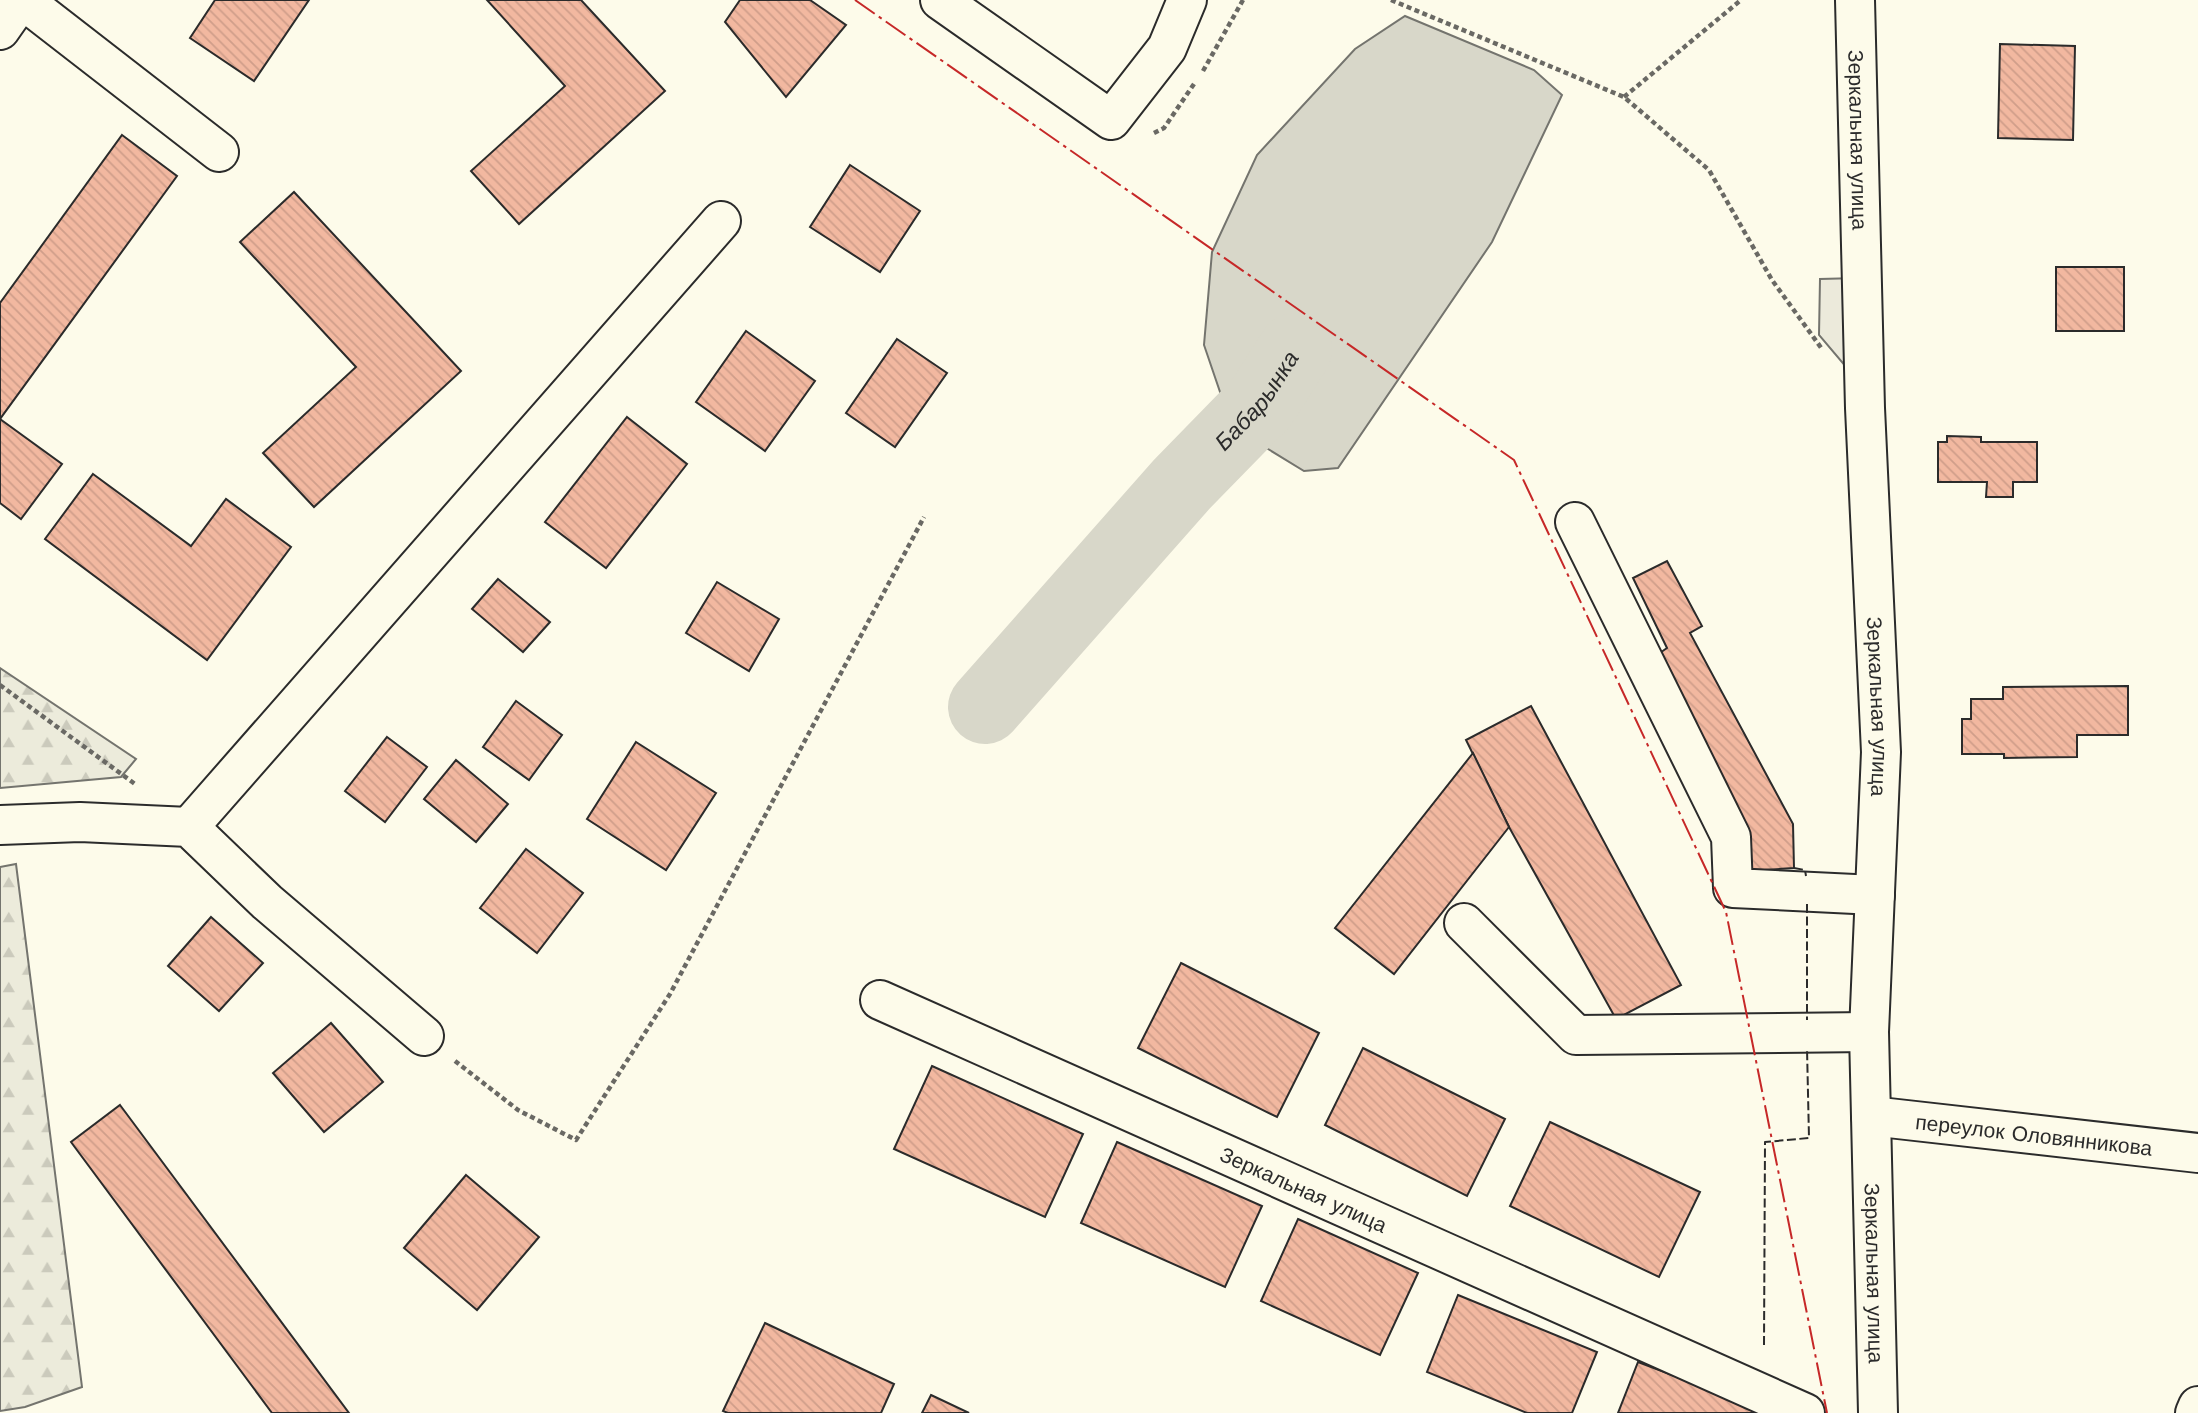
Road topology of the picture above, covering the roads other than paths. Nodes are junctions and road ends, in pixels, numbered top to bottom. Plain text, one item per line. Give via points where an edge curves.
1 (22, 0) edge
2 (940, 0) edge
3 (1187, 0) edge
4 (1855, 0) edge
5 (0, 30) edge
6 (219, 152) dead end
7 (721, 221) dead end
8 (1574, 522) dead end
9 (0, 825) edge
10 (188, 827) junction
11 (1875, 895) junction
12 (1464, 923) dead end
13 (880, 1000) dead end
14 (1869, 1032) junction
15 (424, 1036) road end
16 (1871, 1116) junction
17 (2198, 1153) edge
18 (2198, 1406) edge
19 (1805, 1413) edge
20 (1878, 1413) edge
21 (2196, 1413) edge

1 - 5 street
1 - 6 street
2 - 3 street via 1111,120 1167,48
4 - 11 street, Зеркальная улица via 1865,408 1881,752
7 - 10 street
8 - 11 street via 1731,837 1732,888
9 - 10 street via 80,822
10 - 15 street via 267,902
11 - 14 street, Зеркальная улица
12 - 14 street via 1576,1035
13 - 19 street, Зеркальная улица
14 - 16 street, Зеркальная улица
16 - 17 street, переулок Оловянникова
16 - 20 street, Зеркальная улица
18 - 21 street

